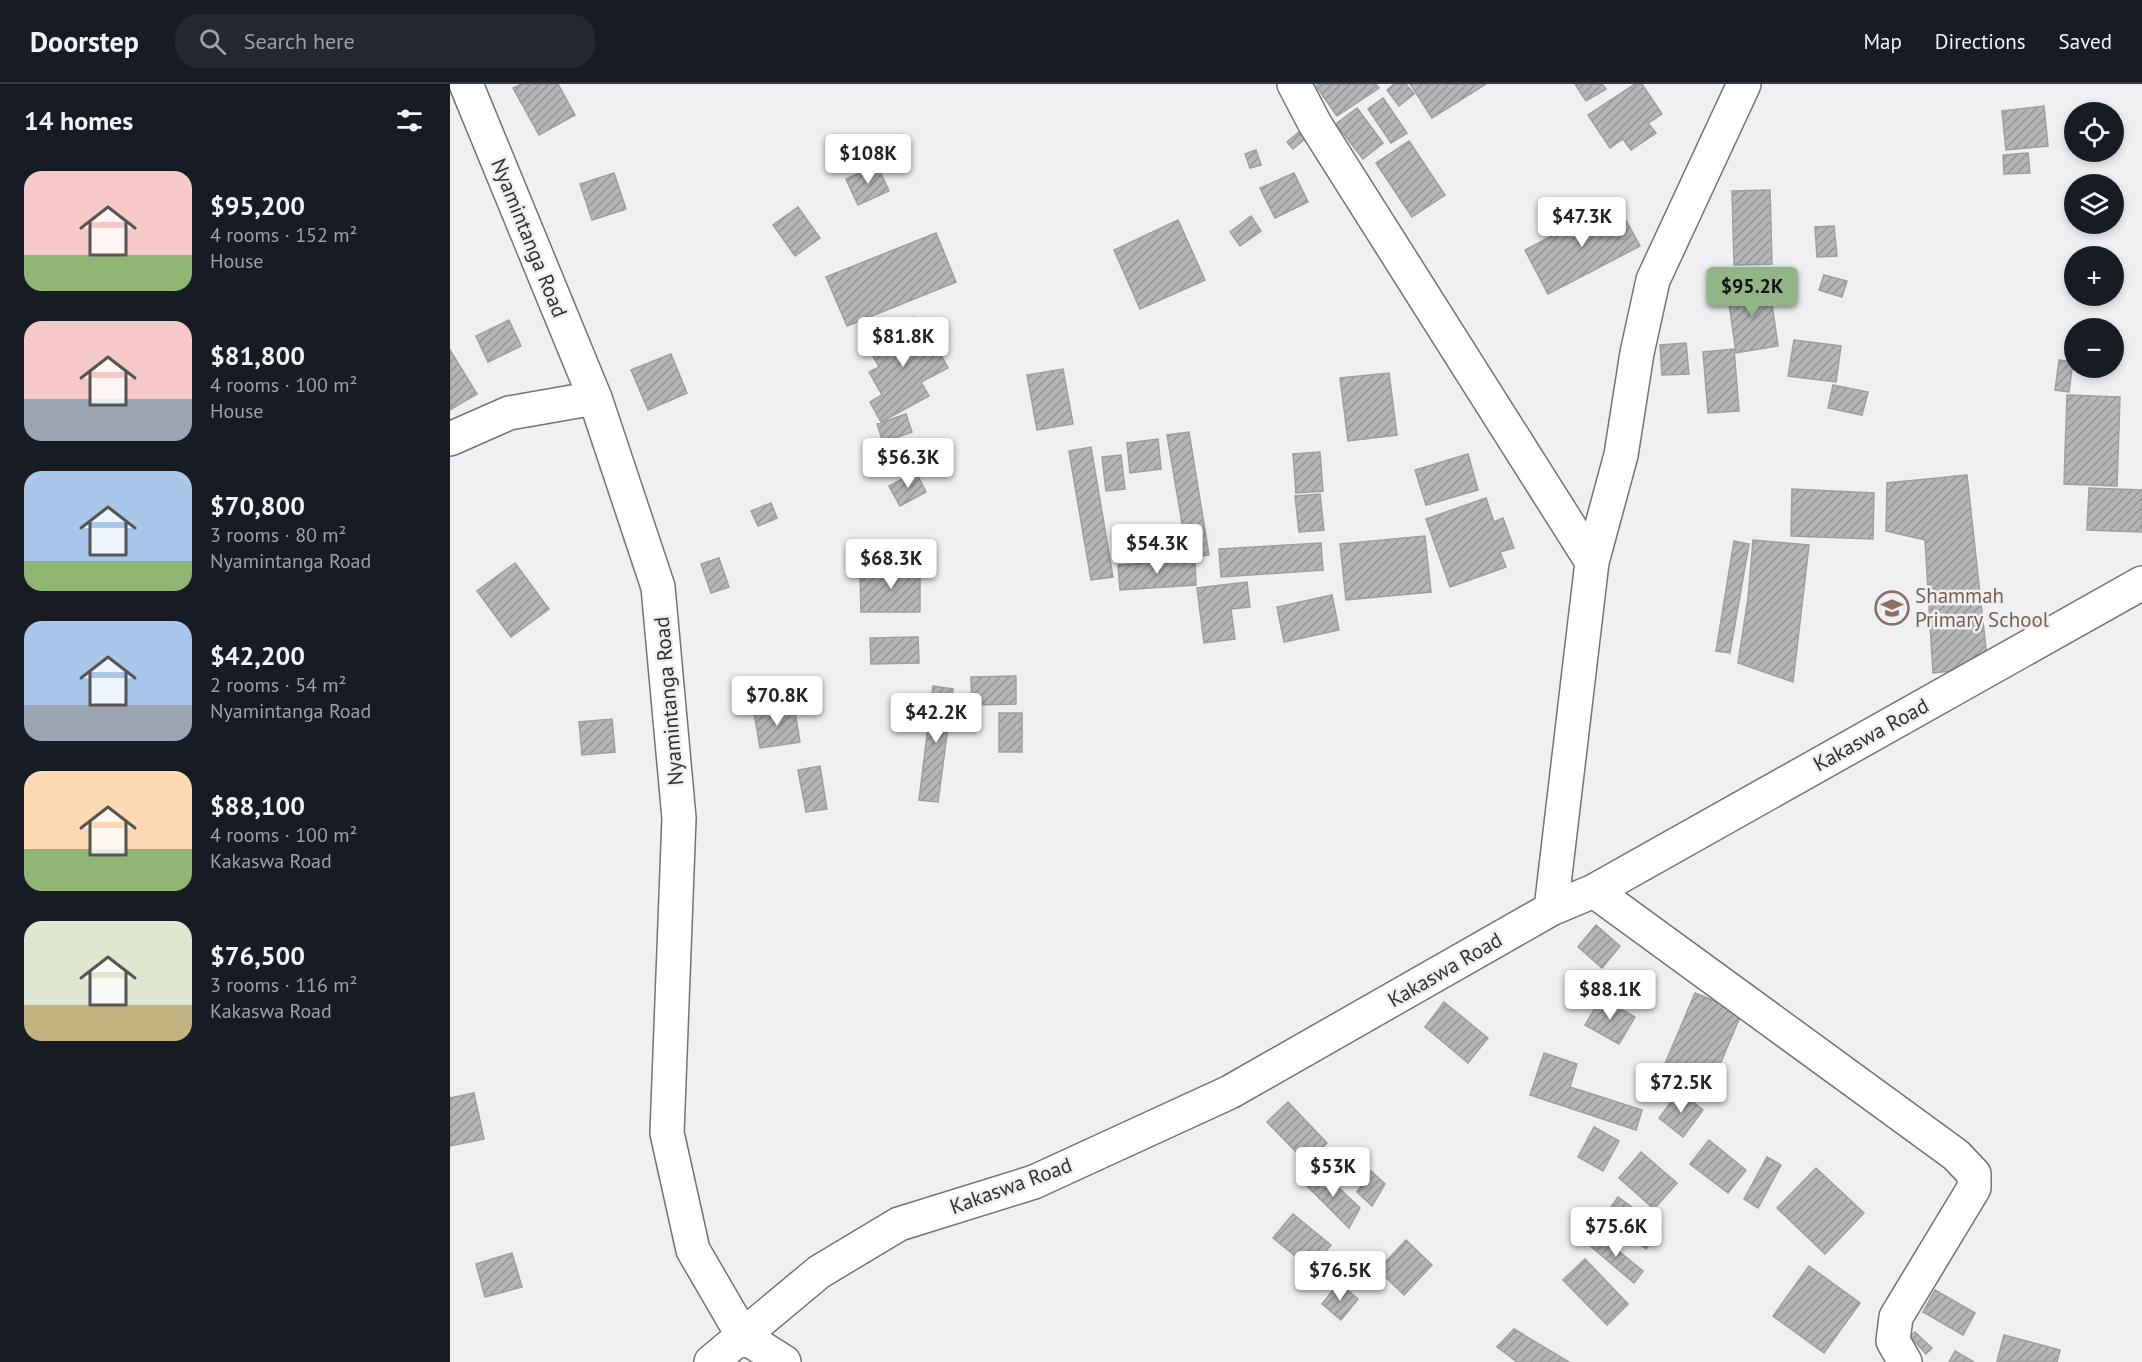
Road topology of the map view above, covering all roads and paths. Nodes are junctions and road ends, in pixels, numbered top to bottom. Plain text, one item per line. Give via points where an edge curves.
1 (466, 84) edge
2 (1294, 84) edge
3 (1744, 84) edge
4 (595, 398) junction
5 (450, 439) edge
6 (1592, 562) junction
7 (2142, 583) edge
8 (1594, 891) junction
9 (1551, 909) junction
10 (743, 1336) junction
11 (711, 1362) edge
12 (784, 1362) edge
13 (1905, 1362) edge

1 - 4 street, Nyamintanga Road
2 - 6 street via 1315,124
3 - 6 street via 1653,280 1621,455
4 - 5 street via 509,413
4 - 10 street, Nyamintanga Road via 658,587 680,818 667,1133 693,1250
6 - 9 street
7 - 8 street, Kakaswa Road
8 - 9 street, Kakaswa Road
8 - 13 street via 1956,1155 1974,1174 1974,1188 1896,1317 1893,1341
9 - 10 street, Kakaswa Road via 1230,1092 1034,1182 898,1224 819,1272
10 - 11 street, Kakaswa Road
10 - 12 street

